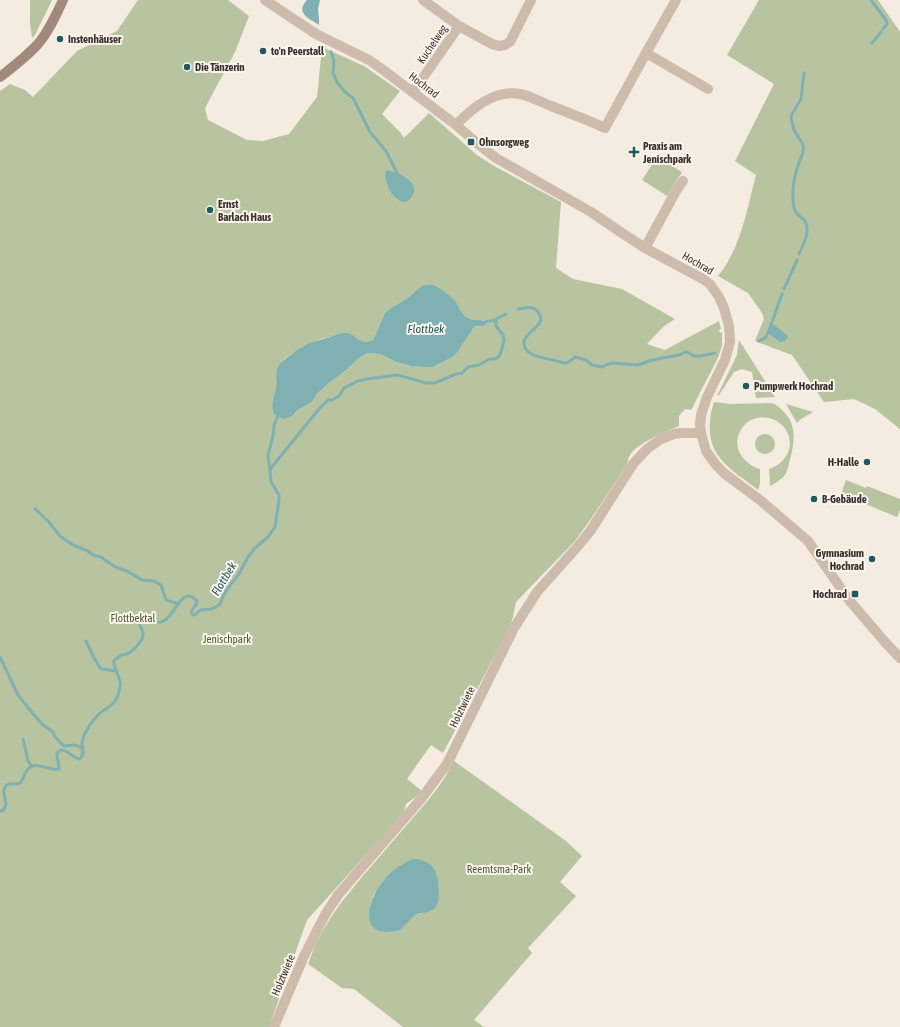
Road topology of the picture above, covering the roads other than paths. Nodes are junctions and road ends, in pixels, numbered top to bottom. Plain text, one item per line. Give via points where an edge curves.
1 (63, 0) edge
2 (265, 0) edge
3 (423, 0) edge
4 (532, 0) edge
5 (676, 0) edge
6 (459, 26) junction
7 (646, 53) junction
8 (0, 77) edge
9 (708, 89) dead end
10 (413, 92) junction
11 (456, 125) junction
12 (683, 181) dead end
13 (645, 248) junction
14 (701, 433) junction
15 (900, 658) edge
16 (274, 1027) edge

1 - 8 street via 39,43
2 - 10 street, Hochrad via 316,34 373,63
3 - 6 street, Kuchelweg
4 - 6 street via 514,36 504,45 492,44
5 - 7 street
6 - 10 street, Kuchelweg
7 - 9 street
7 - 11 street via 605,128 520,94 509,93 490,97
10 - 11 street, Hochrad
11 - 13 street, Hochrad via 496,158 592,212
12 - 13 street
13 - 14 street, Hochrad via 707,282 715,290 724,308 730,342 726,360 703,408 700,419
14 - 15 street, Hochrad via 706,451 716,465 808,541 849,600
14 - 16 street, Holztwiete via 674,434 647,449 633,464 579,545 529,603 446,764 421,799 338,895 325,915 304,956

